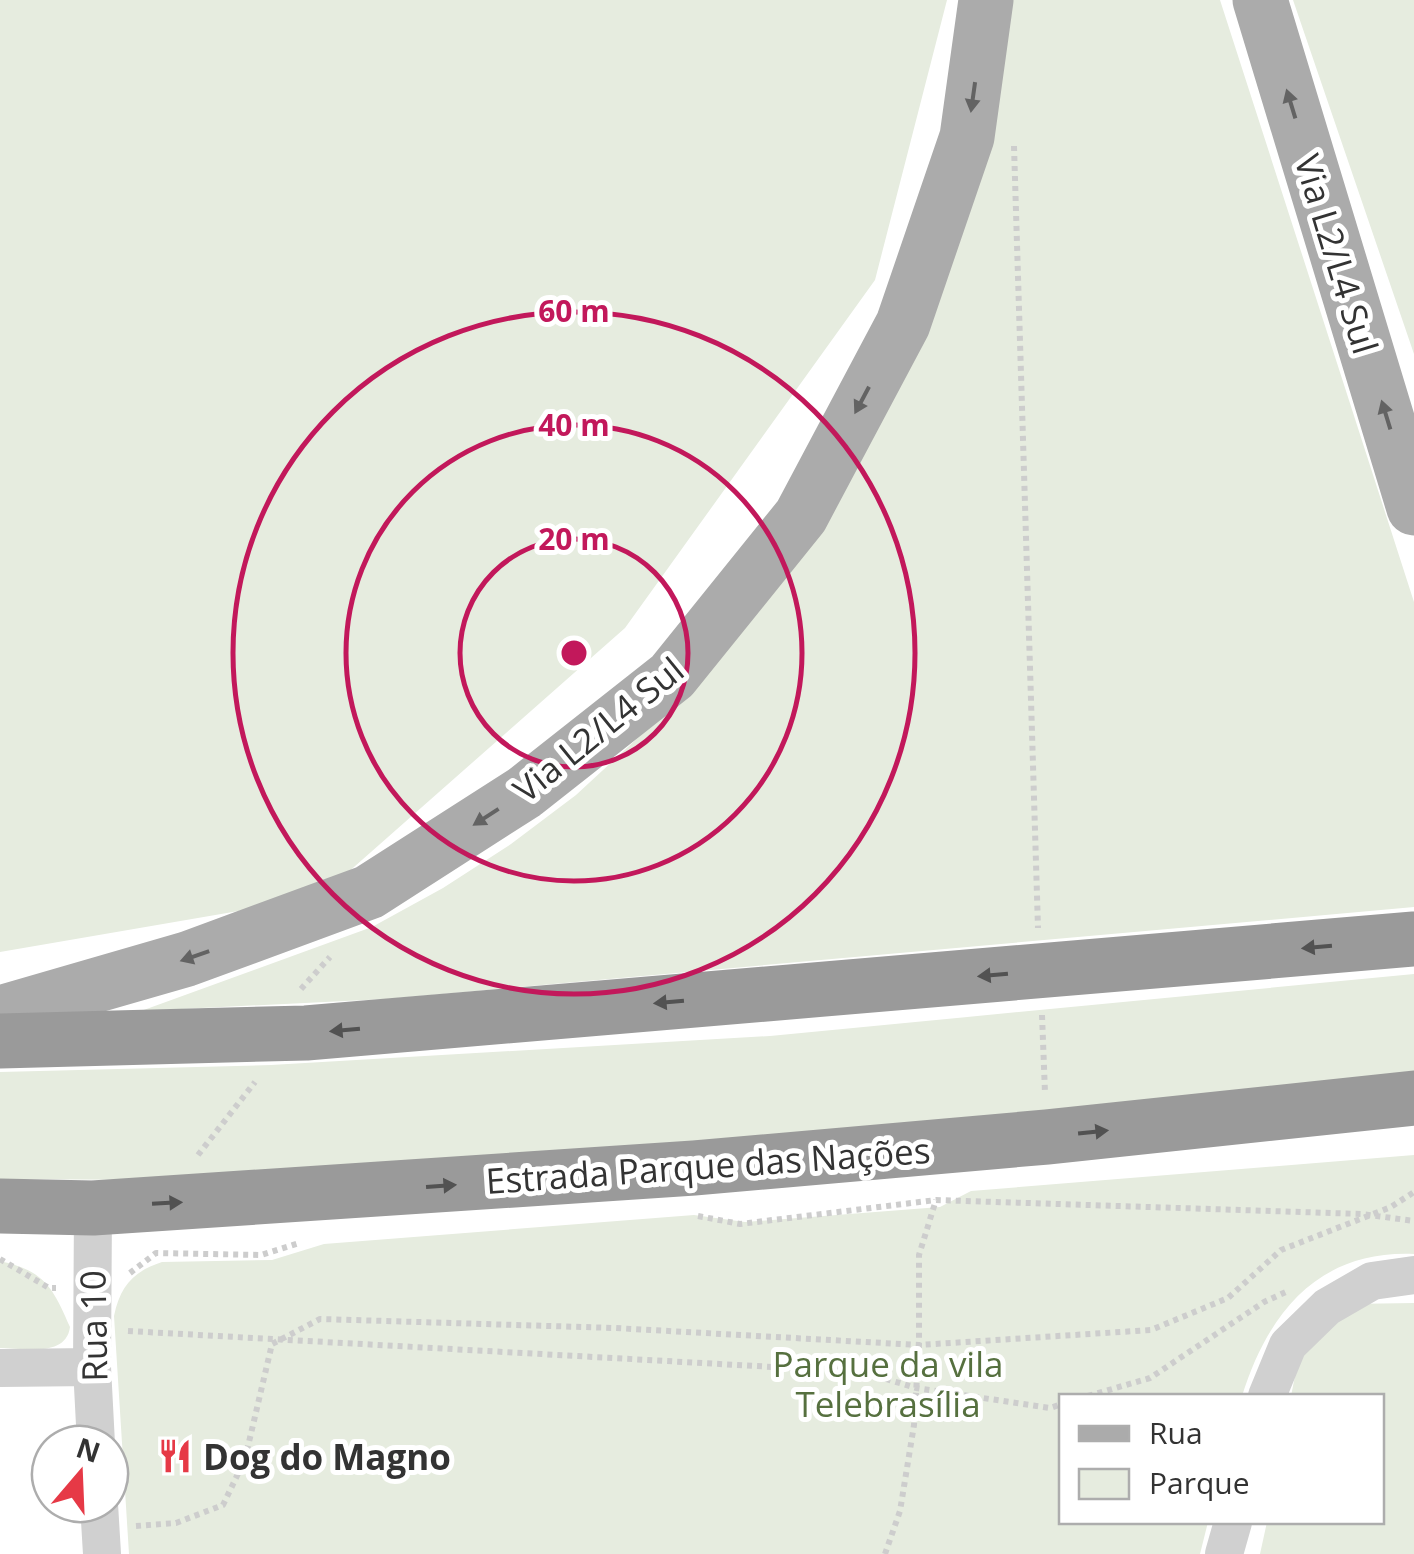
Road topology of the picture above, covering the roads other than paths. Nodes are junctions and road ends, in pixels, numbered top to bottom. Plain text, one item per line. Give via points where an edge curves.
1 (986, 0) edge
2 (1260, 0) edge
3 (1414, 508) edge
4 (1414, 939) edge
5 (0, 1012) edge
6 (0, 1041) edge
7 (1414, 1098) edge
8 (0, 1206) edge
9 (92, 1208) junction
10 (1414, 1275) edge
11 (92, 1367) junction
12 (0, 1368) edge
13 (1267, 1394) edge
14 (95, 1424) edge
15 (1232, 1524) edge
16 (1224, 1554) edge

1 -> 5 main road, Via L2/L4 Sul via 967,137 903,324 801,516 672,676 525,792 369,892 187,960
3 -> 2 main road, Via L2/L4 Sul
4 -> 6 highway via 292,1034
9 -> 7 highway, Estrada Parque das Nações via 694,1168
8 - 9 highway, Estrada Parque das Nações
9 - 11 street, Rua 10
10 - 13 street via 1372,1282 1328,1307 1288,1345
11 - 12 street
11 - 14 street, Rua 10
15 - 16 street

